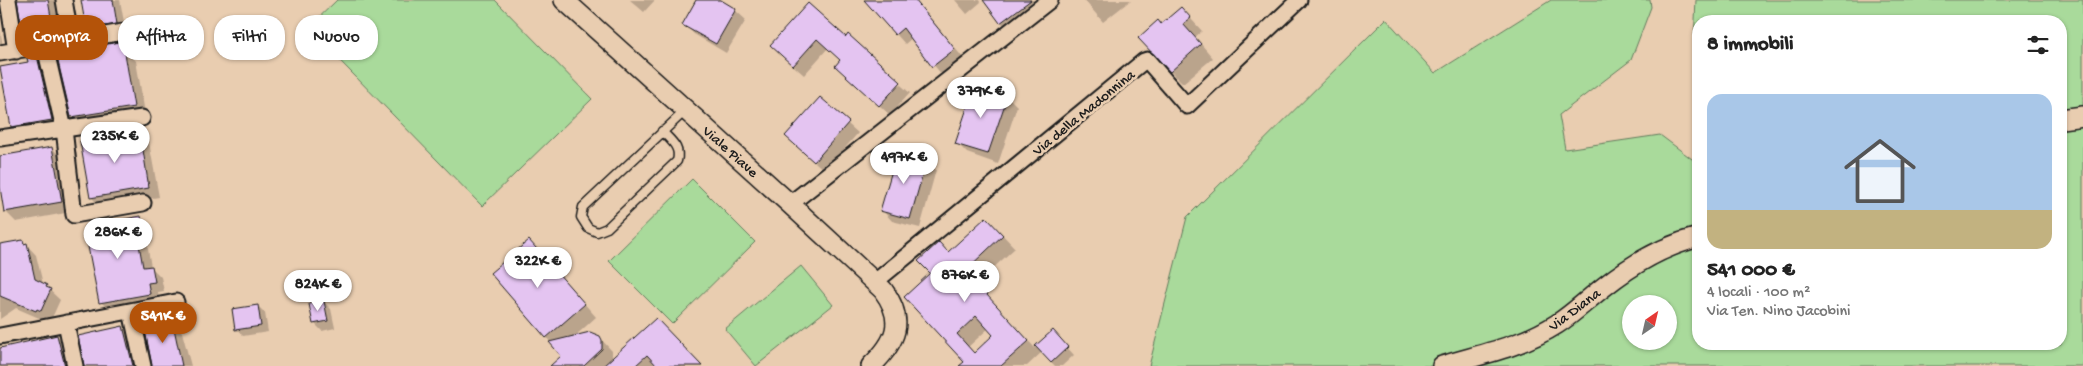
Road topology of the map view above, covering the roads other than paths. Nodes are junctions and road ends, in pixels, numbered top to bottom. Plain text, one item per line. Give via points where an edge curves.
1 (8, 0) edge
2 (64, 0) edge
3 (564, 0) edge
4 (1299, 0) edge
5 (1046, 1) edge
6 (67, 15) edge
7 (15, 45) edge
8 (15, 51) edge
9 (0, 53) edge
10 (48, 60) edge
11 (686, 110) junction
12 (2083, 116) edge
13 (142, 118) dead end
14 (2067, 118) edge
15 (64, 129) junction
16 (662, 131) junction
17 (0, 138) edge
18 (143, 203) dead end
19 (790, 204) junction
20 (1692, 239) edge
21 (875, 282) junction
22 (176, 302) dead end
23 (131, 311) junction
24 (66, 323) junction
25 (0, 336) edge
26 (75, 366) edge
27 (143, 366) edge
28 (870, 366) edge
29 (1442, 366) edge

1 - 7 street
2 - 6 street
3 - 11 street, Viale Piave
4 - 21 street, Via della Madonnina via 1186,106 1147,60 1144,61
5 - 19 street
8 - 9 street
10 - 15 street
11 - 16 lane
11 - 19 street, Viale Piave
12 - 14 street
13 - 15 street
15 - 17 street
15 - 18 street via 74,215
16 - 16 lane via 583,207 581,217 588,228 597,232 607,228 677,161 677,147
19 - 21 street, Viale Piave
20 - 29 street, Via Diana via 1646,257 1546,331 1502,350
21 - 28 street, Viale Piave via 889,298 896,324 893,340
22 - 23 street
23 - 24 street
23 - 27 street
24 - 25 street
24 - 26 street

